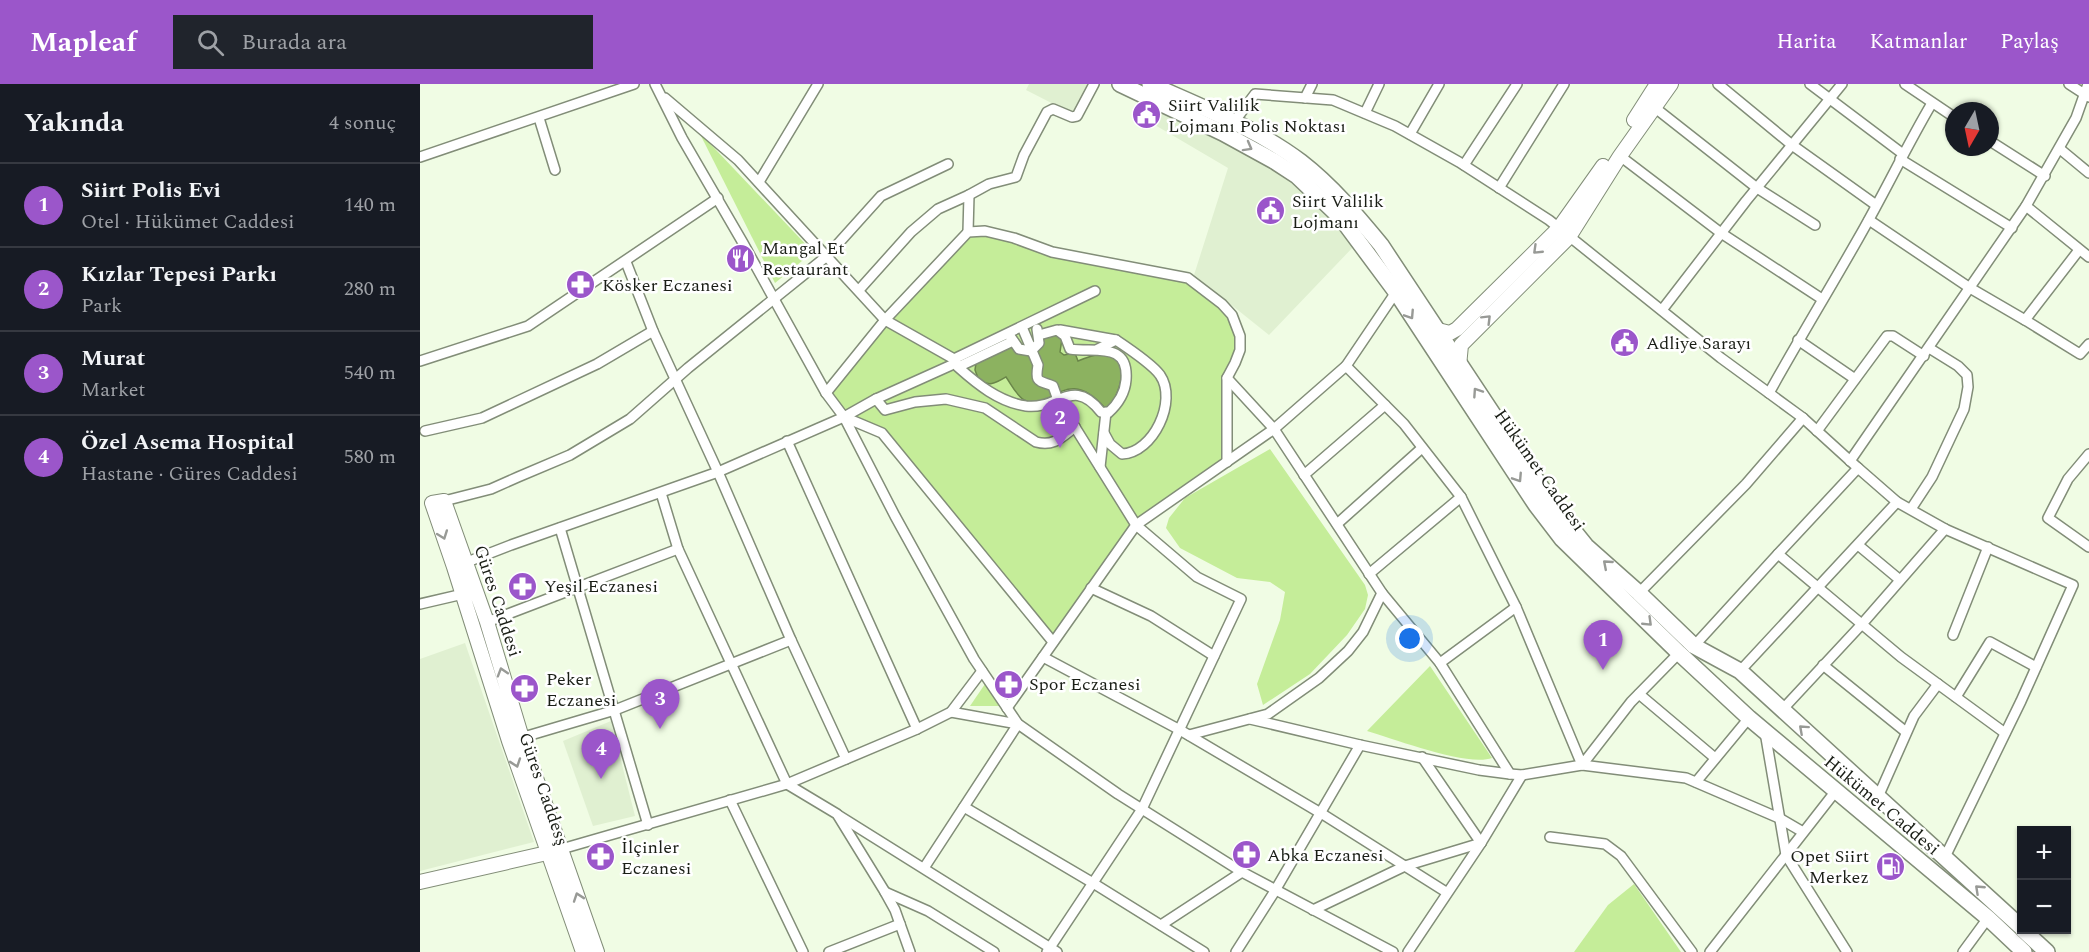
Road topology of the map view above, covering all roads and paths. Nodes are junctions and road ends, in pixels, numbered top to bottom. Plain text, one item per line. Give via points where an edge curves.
1 (634, 84) edge
2 (655, 84) edge
3 (818, 84) edge
4 (1094, 84) edge
5 (1120, 84) edge
6 (1150, 84) edge
7 (1312, 84) edge
8 (1379, 84) edge
9 (1439, 84) edge
10 (1517, 84) edge
11 (1564, 84) edge
12 (1657, 84) edge
13 (1671, 84) edge
14 (1718, 84) edge
15 (1810, 84) edge
16 (1842, 84) edge
17 (1905, 84) edge
18 (2069, 84) edge
19 (2088, 84) edge
20 (660, 95) junction
21 (2087, 96) edge
22 (1305, 98) junction
23 (1830, 99) junction
24 (1932, 102) junction
25 (1654, 107) junction
26 (1945, 111) edge
27 (1365, 114) junction
28 (539, 118) junction
29 (1234, 122) junction
30 (1410, 134) junction
31 (1792, 145) junction
32 (1999, 147) edge
33 (2060, 149) junction
34 (1620, 156) junction
35 (1902, 156) junction
36 (420, 157) edge
37 (948, 164) dead end
38 (1464, 165) junction
39 (555, 170) dead end
40 (2089, 173) edge
41 (2045, 176) junction
42 (759, 182) junction
43 (1499, 188) junction
44 (1757, 188) junction
45 (969, 195) junction
46 (718, 198) junction
47 (1876, 205) junction
48 (2026, 206) junction
49 (1869, 220) junction
50 (1815, 225) dead end
51 (2012, 228) junction
52 (968, 232) junction
53 (1564, 232) junction
54 (1721, 233) junction
55 (2079, 250) junction
56 (827, 256) junction
57 (2089, 257) edge
58 (626, 262) junction
59 (1970, 288) junction
60 (859, 290) junction
61 (1095, 291) dead end
62 (1396, 292) junction
63 (775, 298) junction
64 (1822, 299) junction
65 (1662, 310) junction
66 (885, 320) junction
67 (2025, 320) junction
68 (1033, 321) junction
69 (1022, 327) junction
70 (1057, 330) junction
71 (1438, 330) junction
72 (653, 331) junction
73 (1039, 335) junction
74 (1011, 337) junction
75 (1116, 340) junction
76 (1798, 340) junction
77 (2089, 344) edge
78 (1098, 349) junction
79 (1032, 350) junction
80 (1926, 352) junction
81 (420, 361) edge
82 (956, 363) junction
83 (1346, 366) junction
84 (1459, 366) junction
85 (1227, 378) junction
86 (675, 379) junction
87 (1855, 379) junction
88 (826, 393) junction
89 (1769, 393) junction
90 (876, 399) junction
91 (1058, 400) junction
92 (1385, 405) junction
93 (1106, 412) junction
94 (844, 417) junction
95 (1803, 418) junction
96 (1075, 427) junction
97 (1274, 429) junction
98 (425, 431) dead end
99 (1817, 431) junction
100 (1104, 434) junction
101 (787, 441) junction
102 (1422, 448) junction
103 (2089, 454) edge
104 (1850, 461) junction
105 (1227, 462) junction
106 (1100, 467) junction
107 (1858, 468) junction
108 (718, 472) junction
109 (1304, 475) junction
110 (661, 492) junction
111 (1461, 497) junction
112 (1897, 502) junction
113 (432, 503) edge
114 (1911, 509) junction
115 (1337, 524) junction
116 (1136, 525) junction
117 (560, 528) junction
118 (1945, 529) junction
119 (1858, 545) junction
120 (2089, 547) edge
121 (1988, 548) junction
122 (678, 549) junction
123 (1778, 554) junction
124 (461, 565) junction
125 (1369, 574) junction
126 (1900, 580) junction
127 (578, 587) junction
128 (1092, 588) junction
129 (1819, 588) junction
130 (1382, 593) junction
131 (1639, 593) junction
132 (463, 594) junction
133 (420, 604) edge
134 (1516, 608) junction
135 (487, 622) junction
136 (1862, 624) junction
137 (1953, 635) dead end
138 (791, 640) junction
139 (1053, 642) junction
140 (1694, 646) junction
141 (1679, 653) junction
142 (1214, 656) junction
143 (1043, 657) junction
144 (1440, 663) junction
145 (732, 664) junction
146 (1823, 665) junction
147 (2036, 667) junction
148 (982, 671) junction
149 (1740, 671) junction
150 (1938, 684) junction
151 (1639, 694) junction
152 (1956, 697) junction
153 (1007, 708) junction
154 (615, 710) junction
155 (1782, 710) junction
156 (951, 712) junction
157 (1749, 718) junction
158 (1250, 719) junction
159 (1018, 724) junction
160 (917, 729) junction
161 (1180, 730) junction
162 (1766, 732) junction
163 (1906, 732) junction
164 (2005, 733) junction
165 (1189, 735) junction
166 (515, 740) junction
167 (1360, 745) junction
168 (1422, 757) junction
169 (1715, 758) junction
170 (846, 759) junction
171 (1582, 765) junction
172 (1510, 774) junction
173 (1522, 775) junction
174 (1696, 782) junction
175 (787, 784) junction
176 (1834, 792) junction
177 (1878, 797) junction
178 (730, 800) junction
179 (964, 807) junction
180 (1142, 809) junction
181 (1320, 813) junction
182 (837, 814) junction
183 (1779, 818) junction
184 (648, 825) junction
185 (1803, 832) junction
186 (1550, 837) dead end
187 (1481, 843) junction
188 (561, 849) junction
189 (547, 854) junction
190 (1786, 855) junction
191 (1945, 857) junction
192 (1405, 866) junction
193 (924, 868) junction
194 (1242, 872) junction
195 (420, 882) edge
196 (1093, 883) junction
197 (1275, 890) junction
198 (885, 892) junction
199 (1446, 892) junction
200 (1313, 910) junction
201 (1988, 918) junction
202 (900, 924) junction
203 (2017, 924) edge
204 (1161, 925) junction
205 (2027, 934) edge
206 (1052, 950) edge
207 (583, 952) edge
208 (597, 952) edge
209 (803, 952) edge
210 (829, 952) edge
211 (910, 952) edge
212 (994, 952) edge
213 (1204, 952) edge
214 (1236, 952) edge
215 (1393, 952) edge
216 (1408, 952) edge
217 (1692, 952) edge
218 (1710, 952) edge
219 (1847, 952) edge
220 (1963, 952) edge
221 (2024, 952) edge
222 (2047, 952) edge

1 - 28 street
2 - 20 street
3 - 42 street
4 - 45 street via 1077,116 1047,112 1016,177 989,184
5 -> 62 main road, Hükümet Caddesi via 1223,133 1297,176 1341,218
6 - 29 main road
7 - 22 street
8 - 27 street
9 - 30 street
10 - 38 street
11 - 43 street
12 - 53 street via 1574,209
13 - 25 street
14 - 31 street
15 - 23 street
16 - 23 street
17 - 24 street
18 - 21 street
19 - 21 street
20 - 42 street
20 - 46 street
21 - 33 street
22 - 27 street via 1333,100
22 - 29 street via 1255,94
23 - 31 street
23 - 35 street
24 - 26 street
24 - 35 street
25 - 34 street
25 - 44 street
27 - 30 street
28 - 36 street
28 - 39 street
29 - 71 main road via 1302,163 1357,216
30 - 38 street
31 - 44 street
31 - 47 street
32 - 41 street
33 - 40 street
33 - 41 street
34 - 53 street
34 - 54 street
35 - 47 street
35 - 51 street
37 - 56 street via 881,196
38 - 43 street
41 - 48 street
42 - 56 street
43 - 53 street
44 - 50 street
44 - 54 street
45 - 52 street
45 - 60 street via 938,209 911,232
46 - 58 street
46 - 63 street
47 - 49 street
48 - 51 street
48 - 55 street
49 - 59 street
49 - 64 street
51 - 59 street
52 - 66 street
52 - 85 street via 1014,237 1052,252 1188,278 1222,304 1238,325 1240,350
53 - 65 street
53 -> 71 street via 1457,329 1450,333
84 -> 53 street via 1461,345
54 - 64 street
54 - 65 street
55 - 57 street
55 - 67 street
56 - 60 street
56 - 63 street
58 - 72 street
58 - 81 street via 528,326
59 - 67 street
59 - 80 street
60 - 66 street
61 - 68 street
62 - 83 street
62 -> 141 main road, Hükümet Caddesi via 1562,539
63 - 86 street
63 - 88 street
64 - 76 street
65 - 89 street
66 - 82 street
66 - 88 street
67 - 77 street via 2080,354
68 - 69 street
68 - 73 street
69 - 74 street
69 - 79 street
70 - 73 street
70 - 75 street
70 - 78 street via 1065,336 1070,349
71 - 84 main road
72 - 86 street
72 - 98 street via 597,364 482,418
73 - 79 street via 1040,343
74 - 79 street via 1022,351
74 - 82 street
75 - 78 street
75 - 100 street via 1160,375 1165,409 1153,437 1133,454 1122,454
76 - 87 street
76 - 89 street
78 - 93 street via 1123,358 1126,366 1123,394 1115,407
79 - 91 street via 1038,365 1037,378 1053,386
80 - 87 street via 1887,336
80 - 104 street
80 - 114 street via 1958,366 1967,375 1967,395 1932,477
82 - 90 street
82 - 91 street via 978,385 1012,403 1040,406
83 - 92 street
83 - 97 street
131 -> 84 main road via 1586,546 1553,506
85 - 97 street
85 - 105 street
86 - 108 street
86 - 113 street via 630,419 570,455 491,489
87 - 99 street
88 - 94 street
89 - 95 street
90 - 94 street
90 - 96 street via 885,410 946,399 985,408 1046,445
91 - 93 street via 1074,394 1083,396
91 - 96 street
92 - 102 street
92 - 109 street
93 - 100 street
94 - 101 street
94 - 139 street via 882,433
94 - 148 street
95 - 99 street
95 - 131 street via 1746,484
96 - 106 street
97 - 105 street
97 - 109 street
99 - 104 street
100 - 106 street
101 - 108 street
101 - 160 street
102 - 111 street
102 - 115 street
103 - 120 street via 2068,479 2048,518
104 - 107 street
105 - 116 street
106 - 116 street
107 - 112 street
107 - 123 street
108 - 110 street
108 - 138 street
109 - 115 street
110 - 117 street
110 - 122 street
111 - 125 street
111 - 134 street
112 - 114 street
112 - 119 street
113 - 124 street
114 - 118 street
115 - 125 street
116 - 128 street
116 - 142 street via 1197,577 1241,599
117 - 124 street
117 - 127 street
118 - 121 street
118 - 126 street
119 - 126 street
119 - 129 street
121 - 137 street
121 - 147 street via 2073,585
122 - 127 street
122 - 145 street
123 - 129 street
123 - 140 street
124 - 132 street, Güres Caddesş
124 - 135 street, Güres Caddesi
125 - 130 street
126 - 136 street
127 - 135 street
127 - 154 street
128 - 139 street
128 - 142 street via 1151,616
129 - 136 street
129 - 149 street
130 - 144 street
130 - 158 street via 1363,632 1348,651 1319,678 1268,714
131 - 140 main road
132 - 133 street
132 - 166 street, Güres Caddesş
134 - 144 street
134 - 171 street
166 -> 135 street, Güres Caddesi
136 - 146 street
136 - 150 street
138 - 145 street
138 - 170 street
139 - 143 street
140 - 149 main road
141 - 151 street
141 - 157 main road, Hükümet Caddesi
142 - 161 street
143 - 153 street
143 - 161 street
144 - 172 street
145 - 154 street
145 - 175 street
146 - 155 street
146 - 163 street
147 - 152 street via 1990,642
147 - 164 street
148 - 153 street
148 - 156 street
149 - 155 main road
150 - 152 street
150 - 163 street
151 - 169 street
151 - 171 street
152 - 164 street
153 - 159 street
154 - 166 street
154 - 184 street
177 -> 155 main road
156 - 159 street
156 - 160 street
157 - 162 main road, Hükümet Caddesi
157 - 169 street
158 - 165 street
158 - 167 street
159 - 179 street
159 - 180 street
160 - 170 street
161 - 165 street
161 - 180 street
162 - 176 main road, Hükümet Caddesi
162 - 183 street
163 - 177 street
164 - 191 street
165 - 181 street
166 - 188 street, Güres Caddesi
166 -> 189 street, Güres Caddesş
167 - 168 street
167 - 181 street
168 - 172 street
168 - 187 street
169 - 174 street
170 - 175 street
171 - 173 street
171 - 174 street
172 - 173 street
173 - 187 street
174 - 183 street
175 - 178 street
175 - 182 street
176 - 185 street
176 - 201 main road, Hükümet Caddesi
177 - 191 main road
178 - 184 street
178 - 209 street
179 - 193 street
179 - 196 street
180 - 194 street
180 - 196 street
181 - 192 street
181 - 197 street
182 - 193 street
182 - 198 street
183 - 185 street
183 - 190 street
184 - 188 street
185 - 190 street
186 - 217 street via 1605,844 1621,856
187 - 192 street
187 - 199 street
188 - 189 street
208 -> 188 street, Güres Caddesi
189 - 195 street
189 - 207 street, Güres Caddesş
190 - 218 street
190 - 219 street
203 -> 191 main road
192 - 199 street
192 - 200 street
193 - 206 street
194 - 197 street
194 - 204 street
196 - 204 street
196 - 206 street
197 - 200 street
197 - 214 street
198 - 202 street
198 - 212 street via 928,911
199 - 216 street
200 - 215 street
201 - 220 street
201 - 221 main road, Hükümet Caddesi
202 - 210 street
202 - 211 street
204 - 213 street
205 - 222 main road

